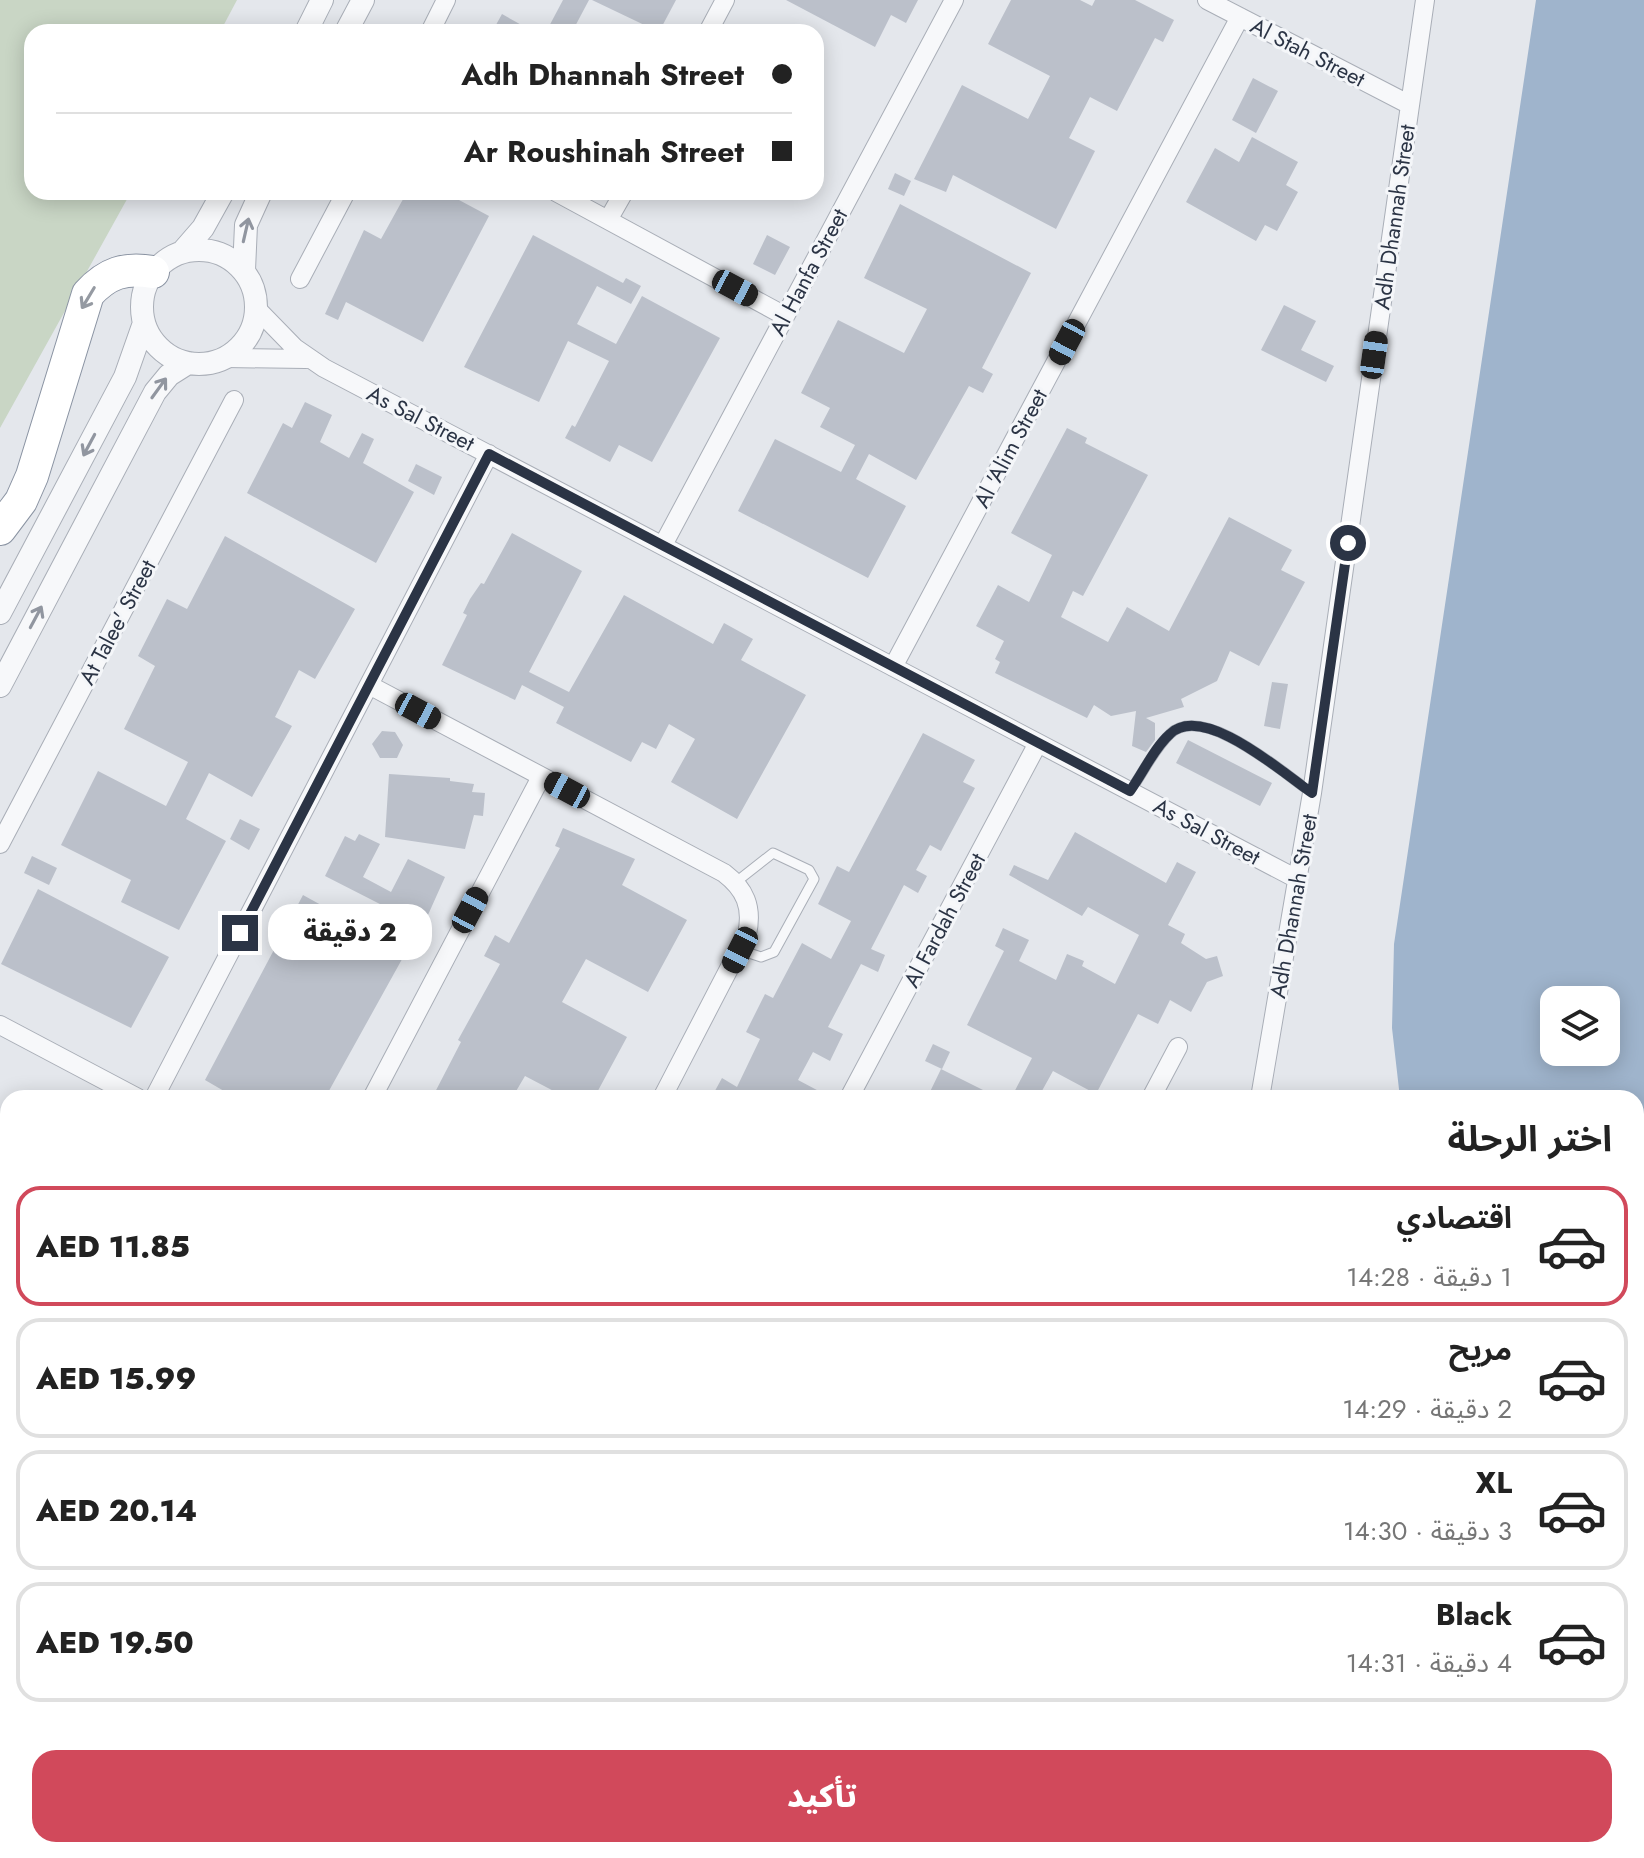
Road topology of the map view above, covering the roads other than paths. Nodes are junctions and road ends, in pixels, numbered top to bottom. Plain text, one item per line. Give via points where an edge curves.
1 (322, 0) edge
2 (363, 0) edge
3 (446, 0) edge
4 (725, 0) edge
5 (954, 0) edge
6 (1207, 0) edge
7 (1425, 0) edge
8 (1240, 17) junction
9 (310, 24) edge
10 (350, 24) edge
11 (434, 24) edge
12 (712, 24) edge
13 (1410, 105) junction
14 (219, 200) edge
15 (257, 200) edge
16 (342, 200) edge
17 (571, 200) edge
18 (619, 200) edge
19 (608, 220) junction
20 (183, 251) junction
21 (244, 270) junction
22 (153, 272) junction
23 (300, 279) dead end
24 (257, 309) junction
25 (785, 316) junction
26 (144, 323) junction
27 (226, 358) junction
28 (309, 359) junction
29 (188, 363) junction
30 (234, 400) dead end
31 (489, 454) junction
32 (0, 529) edge
33 (663, 545) junction
34 (0, 613) edge
35 (893, 667) junction
36 (369, 685) junction
37 (0, 686) edge
38 (1038, 743) junction
39 (541, 777) junction
40 (1130, 791) junction
41 (1312, 793) junction
42 (0, 844) edge
43 (1297, 879) junction
44 (736, 882) junction
45 (740, 950) junction
46 (0, 1025) edge
47 (1178, 1047) dead end
48 (123, 1090) edge
49 (158, 1090) edge
50 (376, 1090) edge
51 (666, 1090) edge
52 (853, 1090) edge
53 (1155, 1090) edge
54 (1261, 1090) edge

1 - 9 street
2 - 10 street
3 - 11 street
4 - 12 street
5 - 25 street, Al Hanfa Street
6 - 8 street, Al Stah Street
7 - 13 street, Adh Dhannah Street
8 - 13 street, Al Stah Street
8 - 35 street, Al 'Alim Street
13 - 41 street, Adh Dhannah Street
14 - 20 street
21 -> 15 street via 246,225
16 - 23 street
17 - 19 street
18 - 19 street
19 - 25 street
20 - 21 street via 210,250
20 - 22 street
21 - 24 street
22 - 26 street via 142,306
22 -> 32 highway via 117,271 88,294 32,476
24 - 27 street via 244,343
24 - 28 street, As Sal Street
25 - 33 street, Al Hanfa Street
26 - 29 street via 161,350
26 -> 34 street via 125,377
27 - 28 street, As Sal Street
27 - 29 street
28 - 31 street, As Sal Street
37 -> 29 street via 155,392
30 - 42 street, At Talee' Street
31 - 33 street, As Sal Street
31 - 36 street
33 - 35 street, As Sal Street
35 - 38 street, As Sal Street
36 - 39 street
36 - 49 street
38 - 40 street, As Sal Street
38 - 52 street, Al Fardah Street
39 - 44 street
39 - 50 street
40 - 41 lane via 1170,733 1184,726 1222,732
40 - 43 street, As Sal Street
41 - 43 street, Adh Dhannah Street
43 - 54 street, Adh Dhannah Street
44 - 45 street via 750,912
44 - 45 lane via 773,853 809,870 814,879 774,952 761,957
45 - 51 street
46 - 48 street
47 - 53 street

